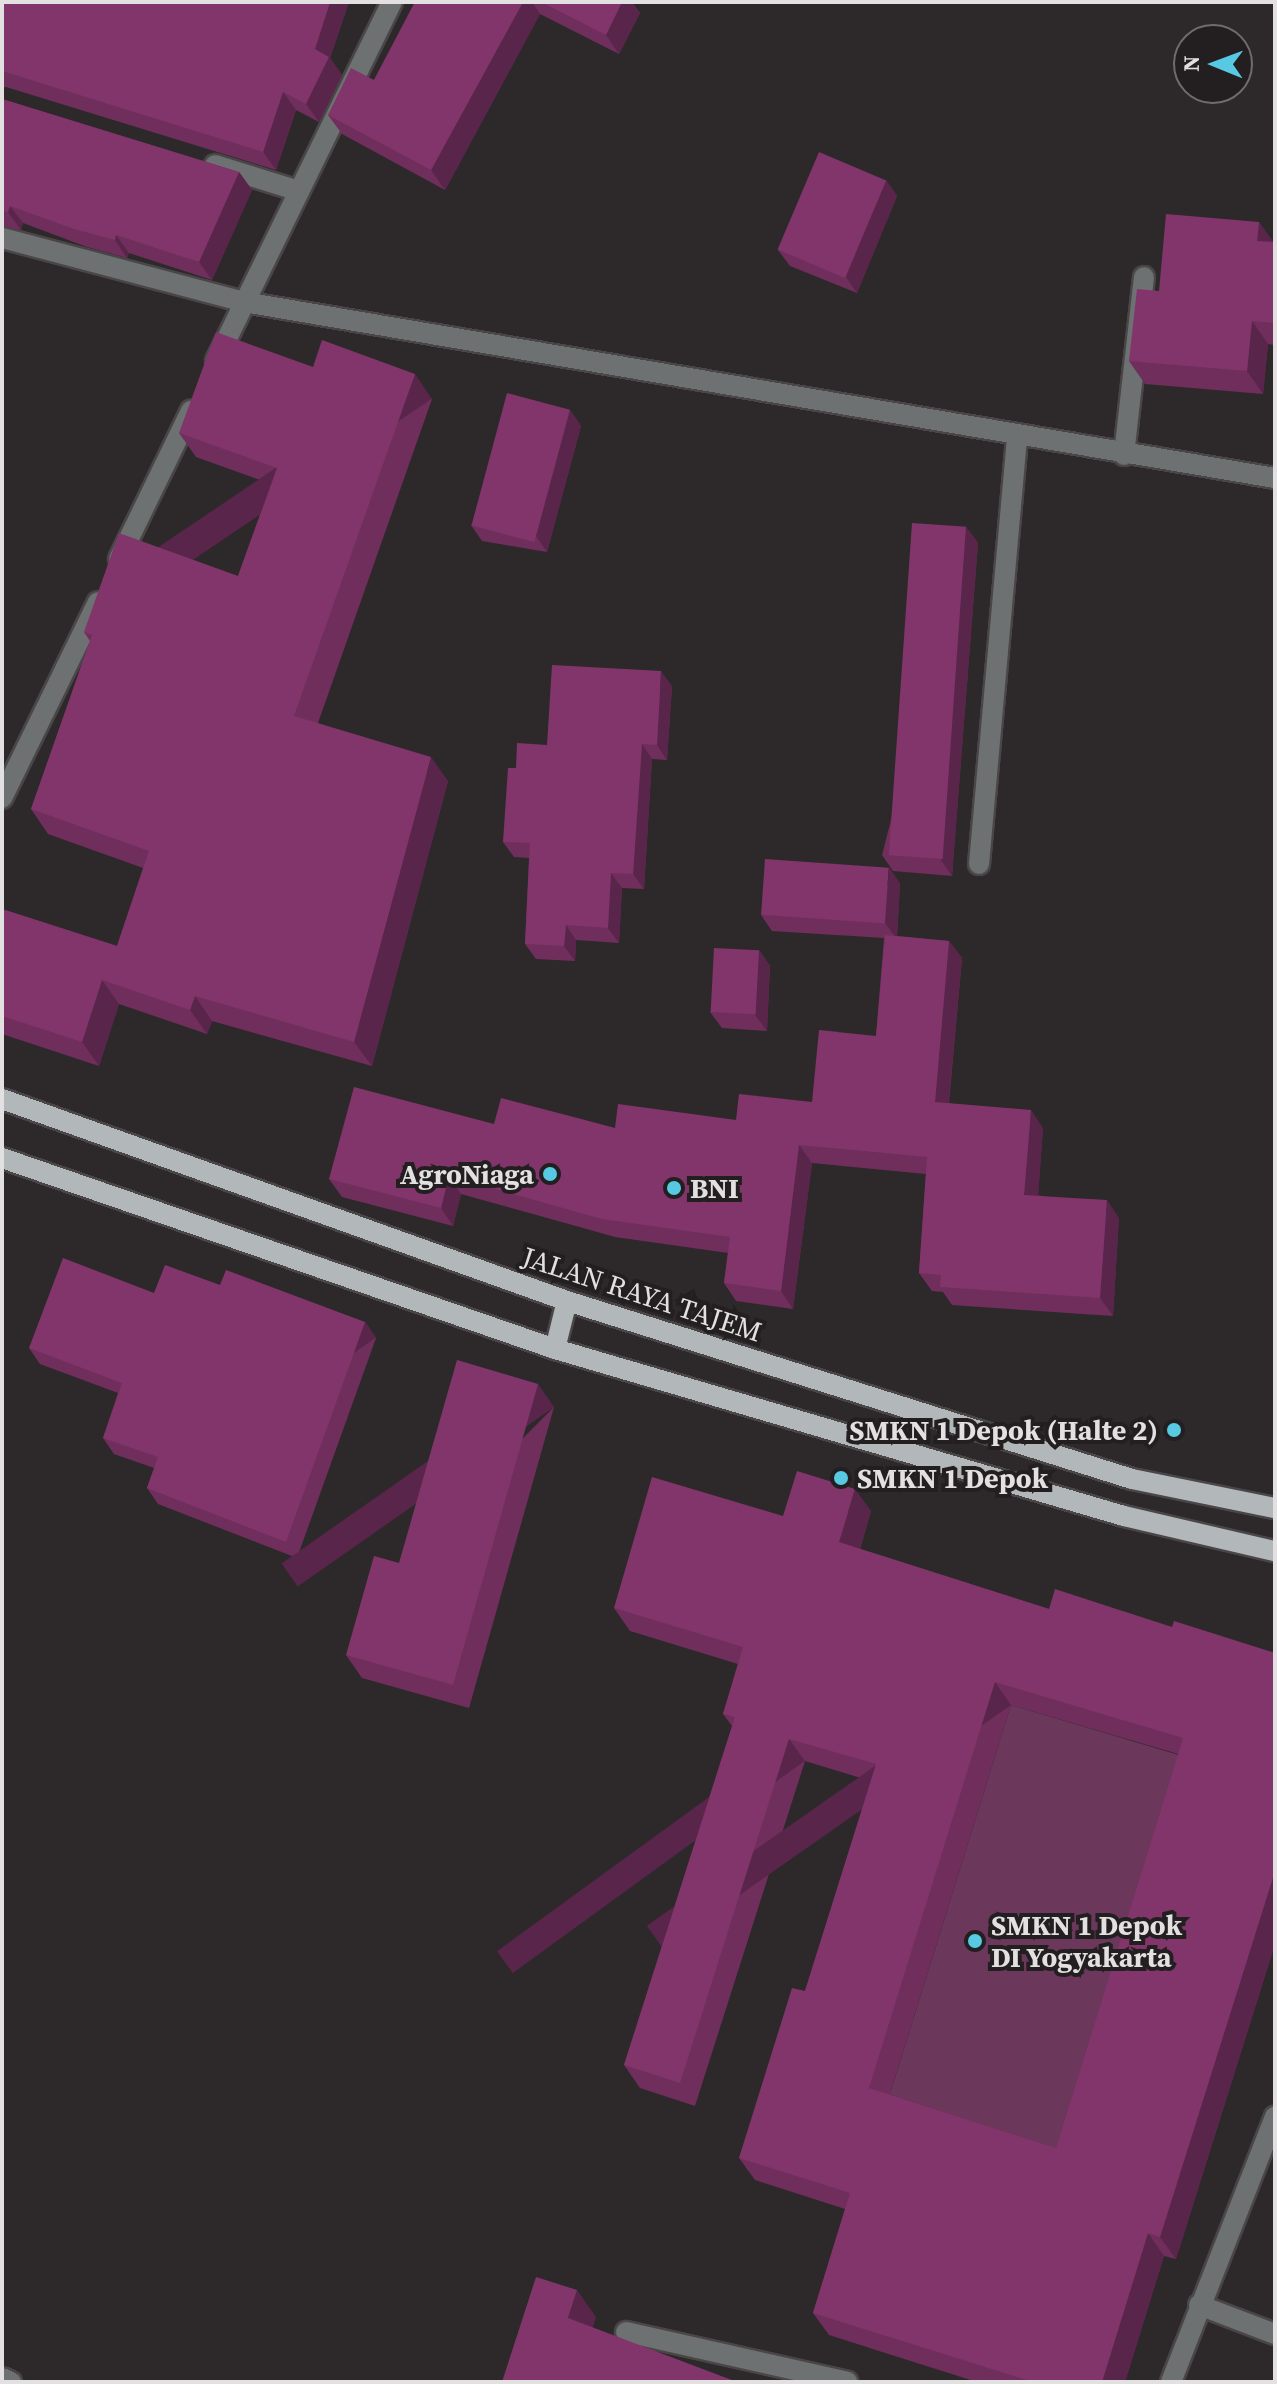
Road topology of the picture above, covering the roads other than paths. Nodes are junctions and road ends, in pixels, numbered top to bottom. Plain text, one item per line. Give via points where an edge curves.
1 (392, 2) edge
2 (195, 159) edge
3 (299, 191) junction
4 (2, 238) edge
5 (1144, 277) dead end
6 (244, 302) junction
7 (1017, 436) junction
8 (1124, 455) junction
9 (1275, 478) edge
10 (2, 798) edge
11 (979, 864) dead end
12 (2, 1099) edge
13 (2, 1158) edge
14 (567, 1301) junction
15 (555, 1349) junction
16 (1275, 1508) edge
17 (1275, 1551) edge
18 (1275, 2117) edge
19 (1199, 2305) junction
20 (626, 2332) dead end
21 (1275, 2334) edge
22 (2, 2378) edge
23 (11, 2382) edge
24 (847, 2382) edge
25 (1171, 2382) edge

1 - 3 street
2 - 3 street
3 - 6 street
4 - 6 street
5 - 8 street
6 - 7 street
6 - 10 street
7 - 8 street
7 - 11 street
8 - 9 street
12 - 14 main road, JALAN RAYA TAJEM
13 - 15 main road
14 - 15 main road
14 - 16 main road, JALAN RAYA TAJEM via 1132,1479
15 - 17 main road via 1124,1516
18 - 19 street
19 - 21 street
19 - 25 street
20 - 24 street
22 - 23 street

